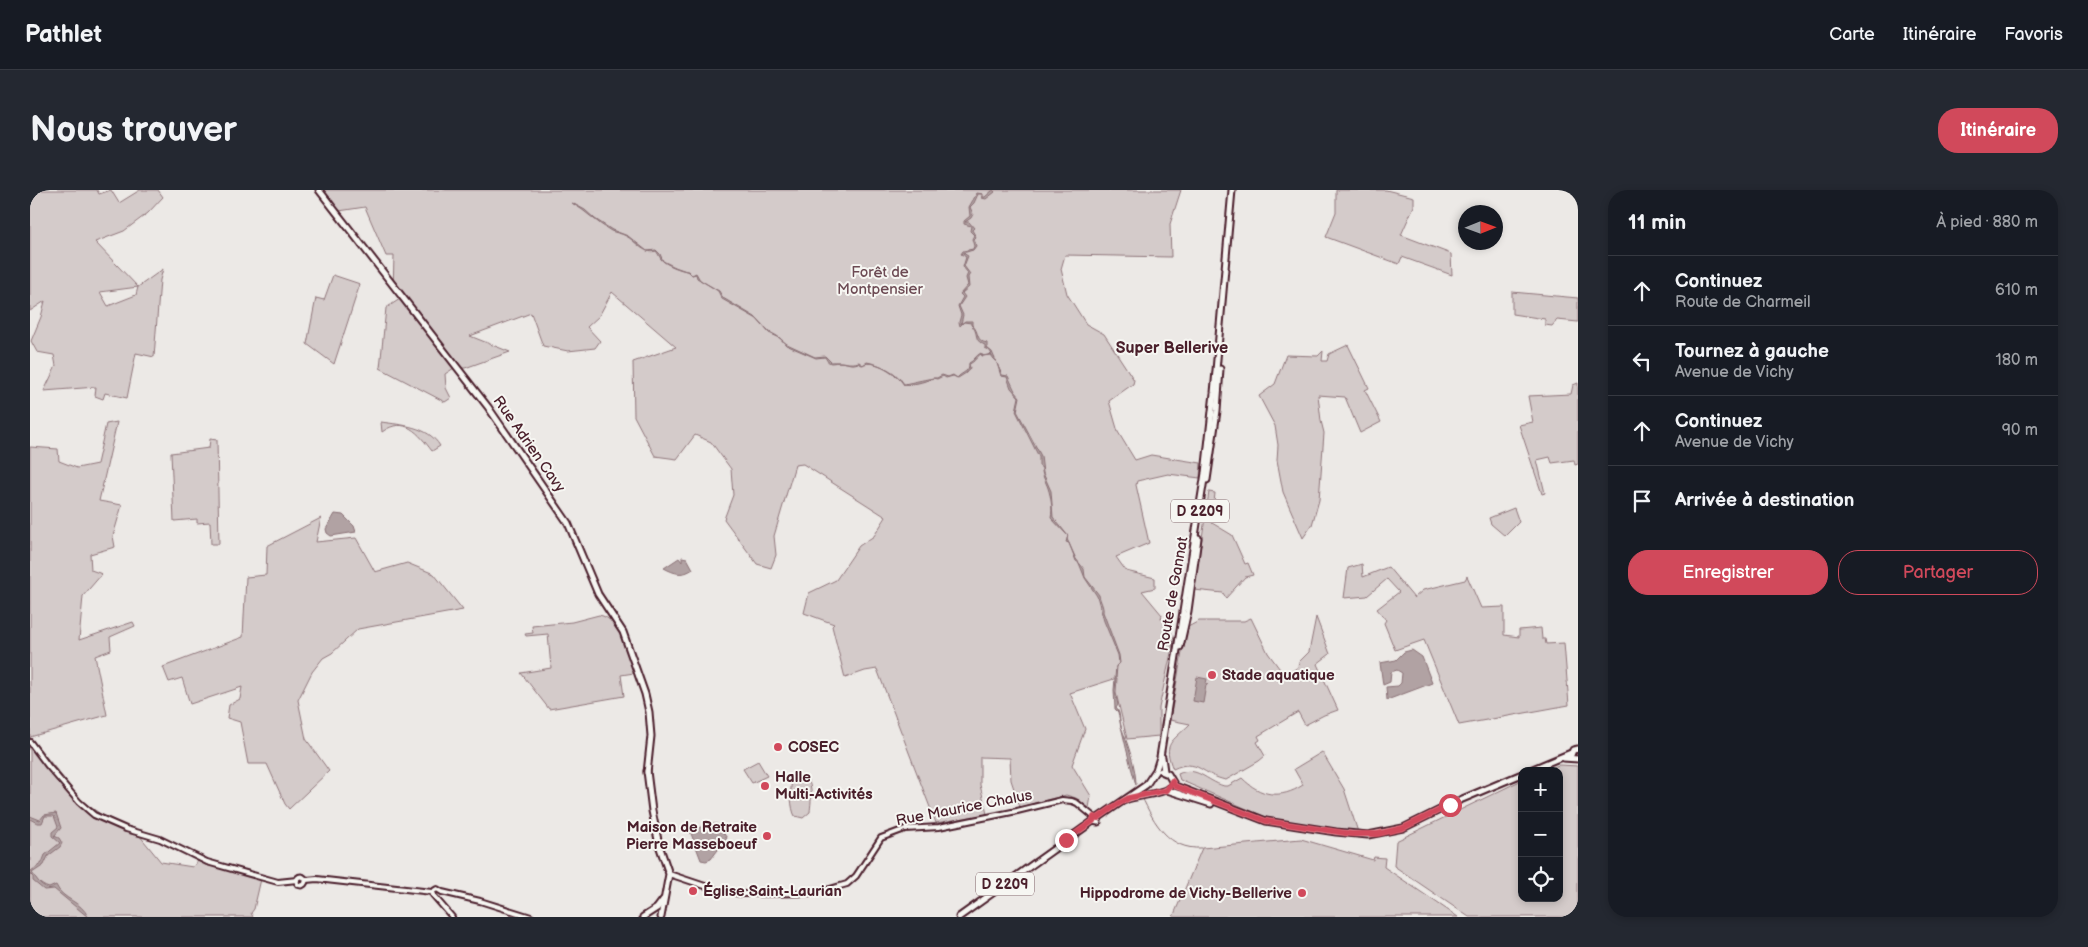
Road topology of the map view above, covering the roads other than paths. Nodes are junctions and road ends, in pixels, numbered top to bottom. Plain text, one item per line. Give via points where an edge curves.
1 (319, 190) edge
2 (1232, 190) edge
3 (1223, 298) junction
4 (30, 742) edge
5 (1578, 749) edge
6 (1574, 756) edge
7 (1538, 767) edge
8 (1164, 771) junction
9 (1518, 776) edge
10 (1152, 777) junction
11 (1172, 781) junction
12 (1167, 790) junction
13 (1485, 790) junction
14 (1159, 792) junction
15 (1118, 804) junction
16 (1095, 819) junction
17 (669, 874) junction
18 (432, 892) junction
19 (439, 895) junction
20 (664, 900) junction
21 (649, 913) junction
22 (452, 917) edge
23 (531, 917) edge
24 (643, 917) edge
25 (660, 917) edge
26 (958, 917) edge

1 - 17 main road, Rue Adrien Cavy via 488,407 568,523 600,599 628,643 648,705 651,747 647,773 652,811
2 - 3 main road, Route de Gannat / D 2209
3 - 8 main road, Route de Gannat / D 2209 via 1217,411 1188,613 1163,748
3 - 10 main road, Route de Gannat / D 2209 via 1199,512 1160,756
4 - 18 street via 78,802 94,815 126,830 160,839 207,862 278,882 297,880 301,876 306,880
5 - 6 main road via 1574,749
6 - 7 main road
8 - 10 main road
8 - 11 main road
9 - 13 main road
10 - 14 main road via 1152,787
10 - 15 main road, D 2209
11 - 12 main road
11 - 13 main road via 1175,786 1266,821 1368,835 1403,828
12 - 13 main road via 1266,825 1371,838 1397,834
12 - 14 main road
14 - 15 main road, D 2209 via 1129,798
15 - 16 main road, D 2209
16 - 17 street, Rue Maurice Chalus via 1077,803 1062,800 947,825 912,828 881,838 852,880 816,893 752,895 725,892
16 - 26 main road, D 2209
17 - 20 main road
18 - 19 street
18 - 19 street via 435,889
19 - 22 street
19 - 23 street via 446,893 480,901
20 - 21 main road
20 - 25 main road
21 - 24 main road
21 - 25 main road

